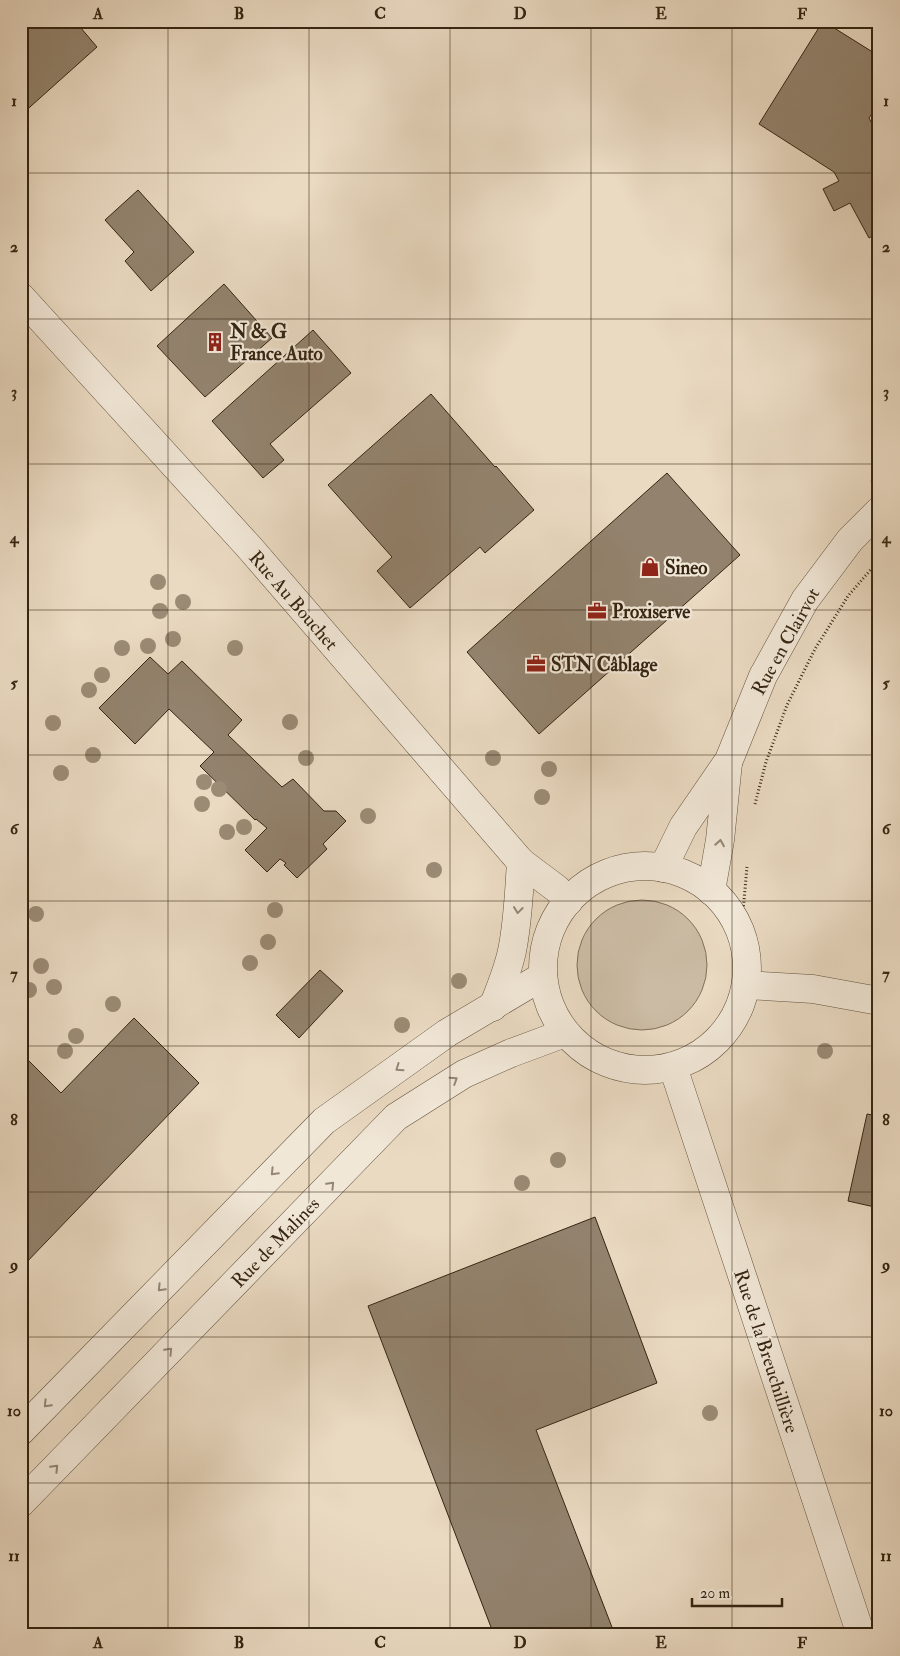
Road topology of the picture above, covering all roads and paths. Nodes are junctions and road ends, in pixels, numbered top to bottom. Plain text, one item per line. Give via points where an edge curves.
1 (21, 296) edge
2 (879, 511) edge
3 (879, 560) edge
4 (729, 760) junction
5 (753, 813) dead end
6 (748, 859) dead end
7 (521, 862) junction
8 (663, 868) junction
9 (711, 891) junction
10 (568, 902) junction
11 (741, 934) junction
12 (543, 976) junction
13 (746, 985) junction
14 (879, 1001) edge
15 (493, 1007) junction
16 (565, 1033) junction
17 (673, 1067) junction
18 (21, 1431) edge
19 (21, 1503) edge
20 (861, 1635) edge

1 - 7 street, Rue Au Bouchet via 249,547
2 - 4 street, Rue en Clairvot via 850,540 805,600 763,676
3 - 5 path via 848,596 787,705 766,762
4 - 8 street, Rue en Clairvot via 683,827
9 -> 4 street, Rue en Clairvot
6 - 11 path
7 - 10 street, Rue Au Bouchet
7 -> 15 street via 512,952
8 - 9 street via 688,876
8 - 10 street via 640,866 613,871 588,884
9 - 11 street via 729,910
10 - 12 street via 553,924 544,949
11 - 13 street via 747,959
12 - 15 street
12 - 16 street via 550,1006
13 - 14 street via 813,989
13 - 17 street via 737,1012 721,1036 699,1055
15 -> 18 street via 447,1033 324,1121
16 - 17 street via 587,1053 614,1066 643,1071
19 -> 16 street, Rue de Malines via 396,1118 464,1074
17 - 20 street, Rue de la Breuchillière

